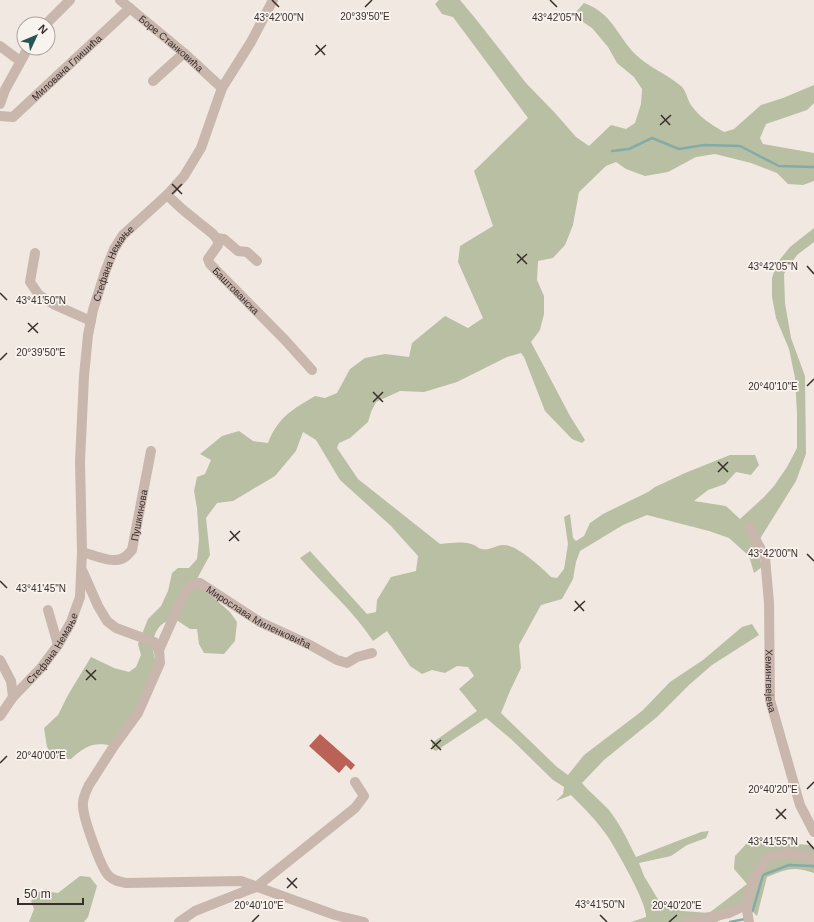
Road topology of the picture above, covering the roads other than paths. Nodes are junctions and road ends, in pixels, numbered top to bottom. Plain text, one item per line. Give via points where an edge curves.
1 (120, 0) edge
2 (273, 0) edge
3 (66, 1) edge
4 (130, 8) junction
5 (53, 16) edge
6 (0, 46) edge
7 (184, 53) junction
8 (23, 56) edge
9 (20, 61) junction
10 (153, 81) dead end
11 (222, 88) junction
12 (0, 104) edge
13 (0, 116) edge
14 (168, 195) junction
15 (216, 238) junction
16 (35, 253) dead end
17 (257, 261) dead end
18 (91, 322) junction
19 (312, 370) dead end
20 (151, 451) dead end
21 (749, 527) dead end
22 (82, 552) junction
23 (82, 571) junction
24 (48, 610) dead end
25 (58, 645) junction
26 (159, 650) junction
27 (372, 653) dead end
28 (0, 660) edge
29 (13, 697) junction
30 (0, 716) edge
31 (355, 782) dead end
32 (814, 832) edge
33 (814, 858) edge
34 (256, 887) junction
35 (746, 905) junction
36 (179, 922) edge
37 (364, 922) edge
38 (687, 922) edge
39 (749, 922) edge

1 - 4 street, Боре Станковића
2 - 11 street, Стефана Немање via 251,42
3 - 5 street
4 - 7 street, Боре Станковића
4 - 13 street, Милована Глишића via 13,117
6 - 9 street
7 - 10 street
7 - 11 street, Боре Станковића
8 - 9 street
9 - 12 street via 4,90
11 - 14 street, Стефана Немање via 201,148 184,176
14 - 15 street
14 - 18 street, Стефана Немање via 123,234 114,249
15 - 17 street via 224,239 238,251 247,252
15 - 19 street, Баштованска via 218,245 208,259 210,264 286,340
16 - 18 street via 30,282 39,295
18 - 22 street, Стефана Немање via 82,416
20 - 22 street, Пушкинова via 132,550 119,560
21 - 32 street, Хемингвејева via 765,558 769,603 770,700 800,805
22 - 23 street, Стефана Немање
23 - 25 street, Стефана Немање via 80,597 71,622
23 - 26 street, Стефана Немање via 107,621 116,628 154,642
24 - 25 street
25 - 29 street, Стефана Немање via 41,668
26 - 27 street, Мирослава Миленковића via 183,596 191,585 200,583 260,622 337,660 347,663
26 - 34 street, Мирослава Миленковића via 160,663 138,714 86,790 83,801 102,866 116,881 126,883 241,881
28 - 29 street via 11,681
29 - 30 street, Стефана Немање
31 - 34 street via 364,796 355,808
33 - 35 street via 788,853 767,858 755,878
34 - 36 street via 195,911
34 - 37 street, Мирослава Миленковића via 335,915
35 - 38 street via 728,913
35 - 39 street

